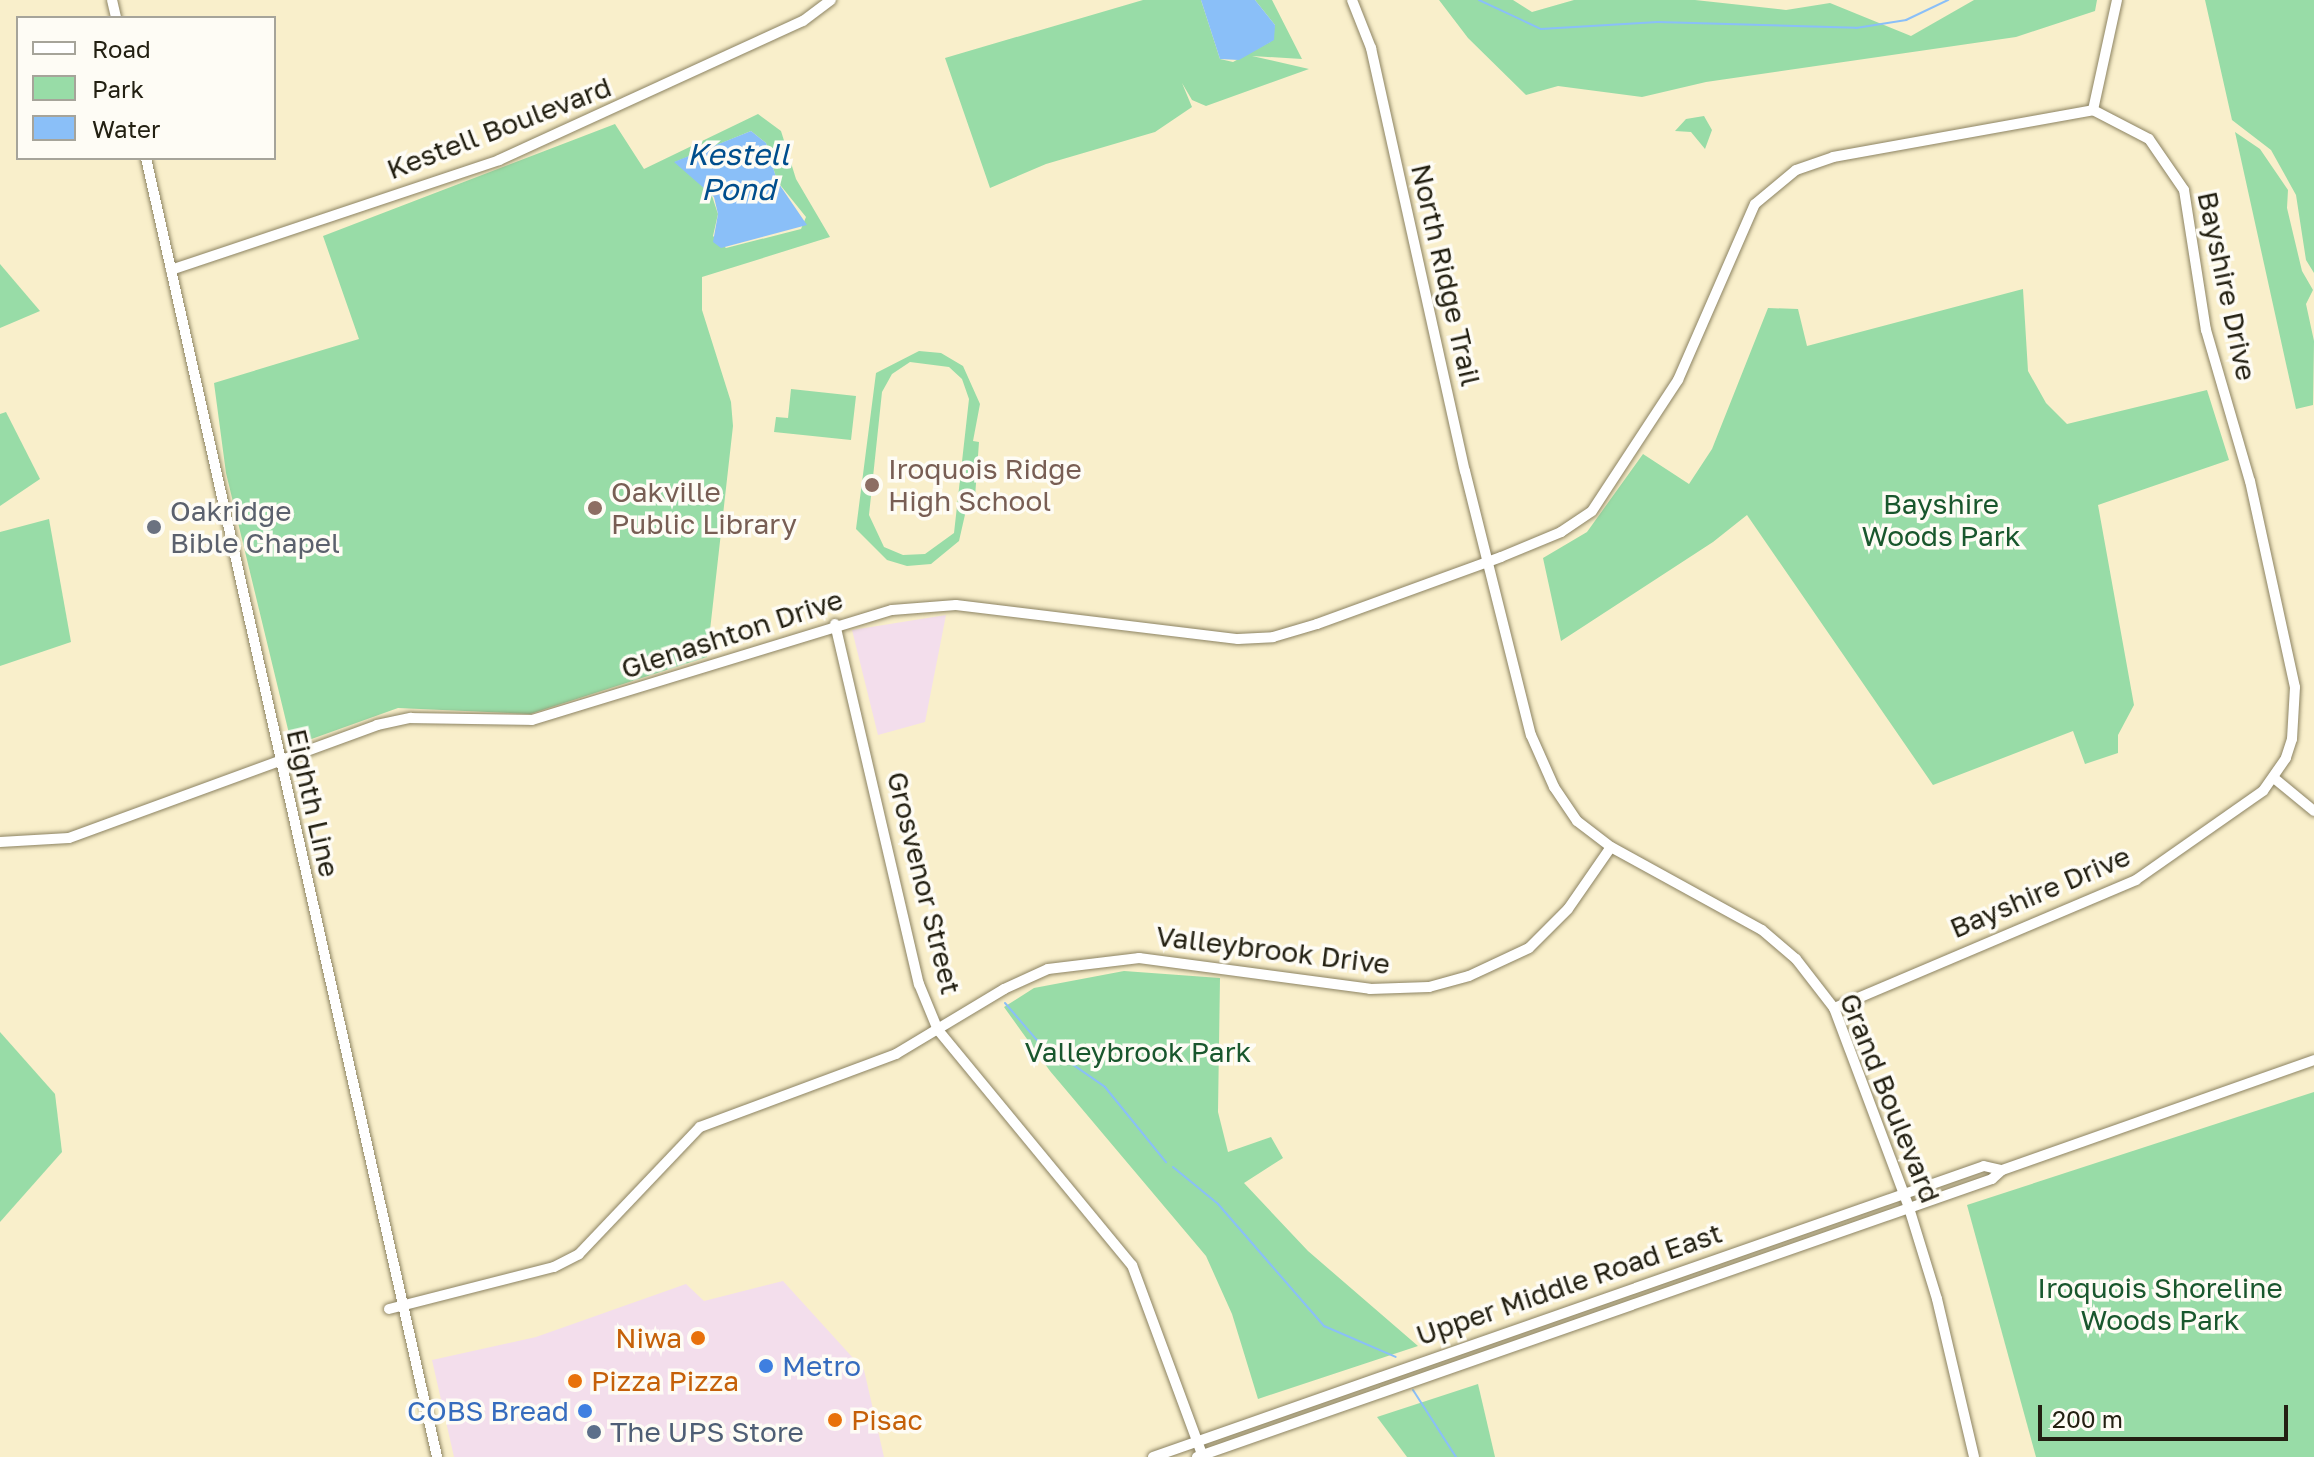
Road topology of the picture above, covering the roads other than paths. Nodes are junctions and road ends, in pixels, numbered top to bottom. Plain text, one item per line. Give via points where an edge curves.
1 (831, 0) edge
2 (1352, 0) edge
3 (2117, 0) edge
4 (2093, 110) junction
5 (146, 160) edge
6 (171, 270) junction
7 (1488, 562) junction
8 (835, 624) junction
9 (278, 758) junction
10 (2274, 778) junction
11 (2314, 811) edge
12 (0, 842) edge
13 (1611, 847) junction
14 (1834, 1008) junction
15 (938, 1030) junction
16 (2314, 1060) edge
17 (2002, 1170) junction
18 (1904, 1195) junction
19 (1909, 1208) junction
20 (402, 1305) junction
21 (389, 1309) dead end
22 (1198, 1442) junction
23 (1201, 1456) edge
24 (437, 1457) edge
25 (1153, 1457) edge
26 (1974, 1457) edge

1 - 6 street, Kestell Boulevard via 803,21 499,160
2 - 7 street, North Ridge Trail via 1371,48
3 - 4 street
4 - 7 street via 1833,157 1796,170 1772,187 1745,221 1678,380 1592,511 1561,532
4 - 10 street, Bayshire Drive via 2124,122 2155,145 2179,179 2189,207 2206,330 2250,481 2295,687 2292,739
5 - 6 street, Eighth Line
6 - 9 street, Eighth Line
7 - 8 street, Glenashton Drive via 1273,637 1202,636 956,605 892,610
7 - 13 street, Grand Boulevard via 1531,735 1577,821
8 - 9 street, Glenashton Drive via 532,720 411,718
8 - 15 street, Grosvenor Street via 919,984
9 - 12 street, Glenashton Drive via 69,838
9 - 20 street, Eighth Line
10 - 11 street
10 - 14 street, Bayshire Drive via 2238,812 2136,880
13 - 14 street, Grand Boulevard via 1762,930 1796,959
13 - 15 street, Valleybrook Drive via 1546,934 1507,961 1456,980 1429,987 1370,989 1166,959 1109,960 1048,969
14 - 18 street, Grand Boulevard
15 - 20 street, Valleybrook Drive via 896,1054 700,1127 599,1238 554,1267
15 - 22 street, Grosvenor Street via 1132,1265
16 - 17 street, Upper Middle Road East
17 - 18 street, Upper Middle Road East via 1984,1166
17 - 19 street, Upper Middle Road East via 1992,1179
18 - 19 street, Grand Boulevard
18 - 22 street, Upper Middle Road East
19 - 23 street, Upper Middle Road East
19 - 26 street, Grand Boulevard via 1945,1328
20 - 21 street, Valleybrook Drive
20 - 24 street, Eighth Line
22 - 23 street, Grosvenor Street
22 - 25 street, Upper Middle Road East

